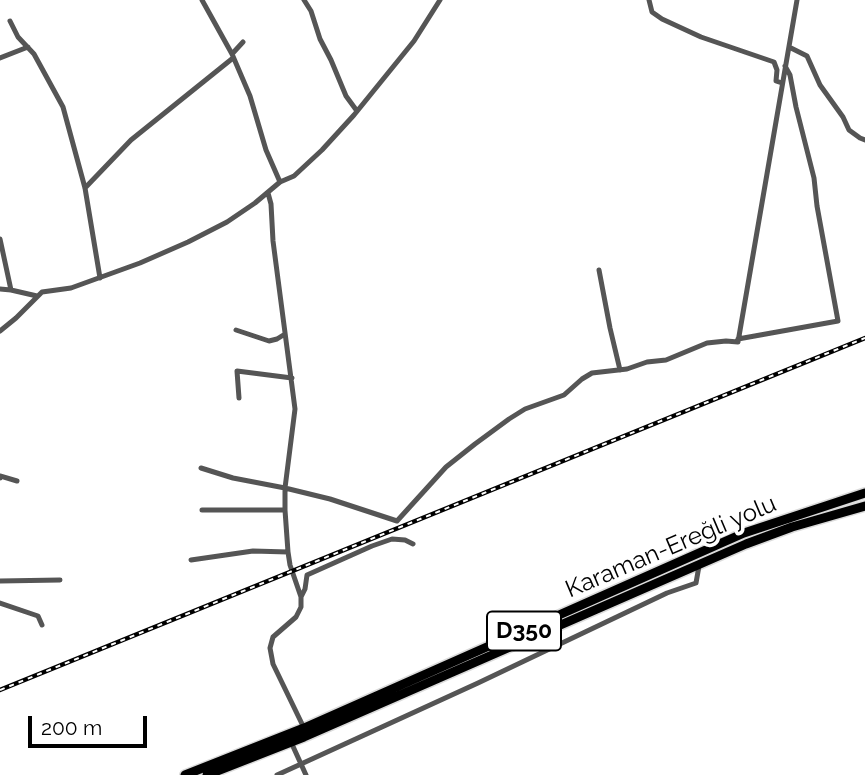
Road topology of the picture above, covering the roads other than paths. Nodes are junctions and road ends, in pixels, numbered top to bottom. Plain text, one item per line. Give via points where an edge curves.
1 (202, 0) edge
2 (304, 0) edge
3 (440, 0) edge
4 (649, 0) edge
5 (797, 0) edge
6 (10, 21) dead end
7 (243, 42) dead end
8 (28, 47) junction
9 (789, 47) junction
10 (232, 56) junction
11 (0, 58) edge
12 (785, 66) junction
13 (782, 83) junction
14 (357, 111) junction
15 (865, 140) edge
16 (280, 182) junction
17 (85, 188) junction
18 (268, 193) junction
19 (0, 239) edge
20 (599, 270) dead end
21 (100, 278) junction
22 (0, 289) edge
23 (11, 290) junction
24 (37, 296) junction
25 (236, 330) dead end
26 (0, 331) edge
27 (285, 334) junction
28 (738, 340) junction
29 (620, 370) junction
30 (292, 378) junction
31 (239, 398) dead end
32 (201, 468) dead end
33 (0, 478) edge
34 (17, 481) dead end
35 (285, 488) junction
36 (865, 493) edge
37 (865, 506) edge
38 (202, 510) dead end
39 (285, 510) junction
40 (413, 544) dead end
41 (288, 552) junction
42 (191, 560) dead end
43 (699, 566) junction
44 (60, 580) dead end
45 (0, 581) edge
46 (301, 597) junction
47 (0, 603) edge
48 (43, 625) dead end
49 (303, 728) junction
50 (291, 742) junction
51 (301, 763) junction
52 (185, 775) edge
53 (207, 775) edge
54 (277, 775) edge
55 (306, 775) edge

1 - 10 street
2 - 14 street
3 - 14 street via 414,41
4 - 13 street via 652,12 662,19 775,62 776,81
5 - 9 street
6 - 8 street
7 - 10 street
8 - 11 street
8 - 17 street via 63,107
9 - 12 street
9 - 15 street via 807,56 849,130
10 - 16 street
10 - 17 street via 131,140
12 - 13 street
12 - 28 street via 814,178 838,321
13 - 28 street
14 - 16 street via 294,176
16 - 18 street
17 - 21 street
18 - 21 street via 188,242
18 - 27 street
19 - 23 street
20 - 29 street
21 - 24 street
22 - 23 street
23 - 24 street
24 - 26 street
25 - 27 street via 269,341
27 - 30 street
28 - 29 street via 707,343 666,360
29 - 35 street via 592,373 564,395 509,419 446,467 397,521
30 - 31 street via 237,371
30 - 35 street via 295,409
32 - 35 street
33 - 34 street
35 - 39 street
36 - 49 highway, Karaman-Ereğli yolu / D350 via 744,533
37 - 43 highway, Karaman-Ereğli yolu / D350 via 792,527
38 - 39 street
39 - 41 street
40 - 46 street via 392,539 307,575
41 - 42 street via 253,551
41 - 46 street
43 - 50 highway, Karaman-Ereğli yolu / D350
43 - 51 street via 696,583
44 - 45 street
46 - 49 street via 296,617 273,637 270,648
47 - 48 street via 38,616
49 - 52 highway, Karaman-Ereğli yolu / D350
50 - 51 street
50 - 53 highway, Karaman-Ereğli yolu / D350
51 - 54 street
51 - 55 street

